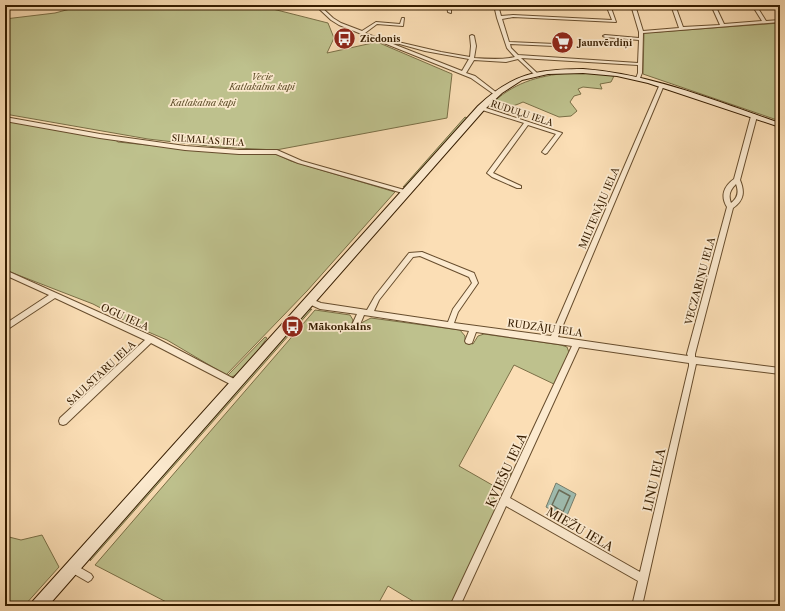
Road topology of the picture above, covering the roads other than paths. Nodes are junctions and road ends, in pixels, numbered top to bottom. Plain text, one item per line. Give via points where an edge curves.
1 (317, 5) edge
2 (449, 5) edge
3 (496, 5) edge
4 (608, 5) edge
5 (633, 5) edge
6 (673, 5) edge
7 (713, 5) edge
8 (754, 5) edge
9 (450, 12) dead end
10 (499, 18) junction
11 (403, 19) dead end
12 (780, 21) edge
13 (765, 22) junction
14 (722, 25) junction
15 (681, 28) junction
16 (641, 32) junction
17 (362, 33) junction
18 (472, 36) dead end
19 (605, 36) dead end
20 (640, 39) junction
21 (387, 43) junction
22 (507, 43) junction
23 (555, 44) dead end
24 (473, 57) junction
25 (517, 57) junction
26 (640, 64) junction
27 (463, 73) junction
28 (535, 74) junction
29 (638, 78) junction
30 (662, 85) junction
31 (495, 94) junction
32 (481, 108) junction
33 (754, 116) junction
34 (5, 119) edge
35 (527, 123) junction
36 (780, 125) edge
37 (545, 152) dead end
38 (737, 180) junction
39 (519, 187) dead end
40 (406, 192) junction
41 (730, 207) junction
42 (5, 272) edge
43 (54, 295) junction
44 (309, 301) junction
45 (366, 312) junction
46 (356, 324) dead end
47 (450, 325) junction
48 (5, 328) edge
49 (473, 328) junction
50 (151, 340) junction
51 (553, 340) junction
52 (469, 341) dead end
53 (578, 343) junction
54 (692, 360) junction
55 (780, 371) edge
56 (235, 383) junction
57 (63, 421) dead end
58 (505, 500) junction
59 (72, 568) junction
60 (88, 577) dead end
61 (643, 579) junction
62 (38, 606) edge
63 (455, 606) edge
64 (637, 606) edge

1 - 17 street via 332,19
2 - 9 street
3 - 10 street
4 - 10 street via 616,21 513,16
5 - 16 street
6 - 15 street
7 - 14 street
8 - 13 street
10 - 22 street
11 - 17 street via 402,25 376,23
12 - 13 street
13 - 14 street
14 - 15 street
15 - 16 street
16 - 20 street
17 - 21 street
18 - 24 street
19 - 20 street
20 - 26 street
21 - 24 street via 396,42
21 - 27 street
22 - 23 street
22 - 25 street
24 - 25 street via 504,60
24 - 27 street
25 - 26 street
25 - 28 street
26 - 29 street
27 - 31 street
28 - 29 main road via 594,71
28 - 31 main road
29 - 30 main road
30 - 33 main road
30 - 51 street, MILTENĀJU IELA
31 - 32 main road
32 - 35 street, RUDUĻU IELA
32 - 40 main road
33 - 36 main road
33 - 38 street, VECZARIŅU IELA
34 - 40 street, SILMALAS IELA via 177,148 277,152 300,162
35 - 37 street, RUDUĻU IELA via 558,133
35 - 39 street via 490,173
38 - 41 street, VECZARIŅU IELA via 727,190 727,203
38 - 41 street, VECZARIŅU IELA via 741,189 740,198
40 - 44 main road
41 - 54 street, VECZARIŅU IELA via 691,354
42 - 43 street, OGU IELA
43 - 48 street
43 - 50 street, OGU IELA
44 - 45 street, RUDZĀJU IELA via 317,305
44 - 56 main road
45 - 46 street
45 - 47 street, RUDZĀJU IELA
45 - 47 street via 412,255 420,254 472,275 475,283 455,311
47 - 49 street, RUDZĀJU IELA
49 - 51 street, RUDZĀJU IELA
49 - 52 street
50 - 56 street, OGU IELA
50 - 57 street, SAULSTARU IELA
51 - 53 street, RUDZĀJU IELA
53 - 54 street, RUDZĀJU IELA
53 - 58 street, KVIEŠU IELA
54 - 55 street, RUDZĀJU IELA
54 - 61 street, LINU IELA via 693,366
56 - 59 main road
58 - 61 street, MIEŽU IELA
58 - 63 street, KVIEŠU IELA
59 - 60 street
59 - 62 main road
61 - 64 street, LINU IELA

